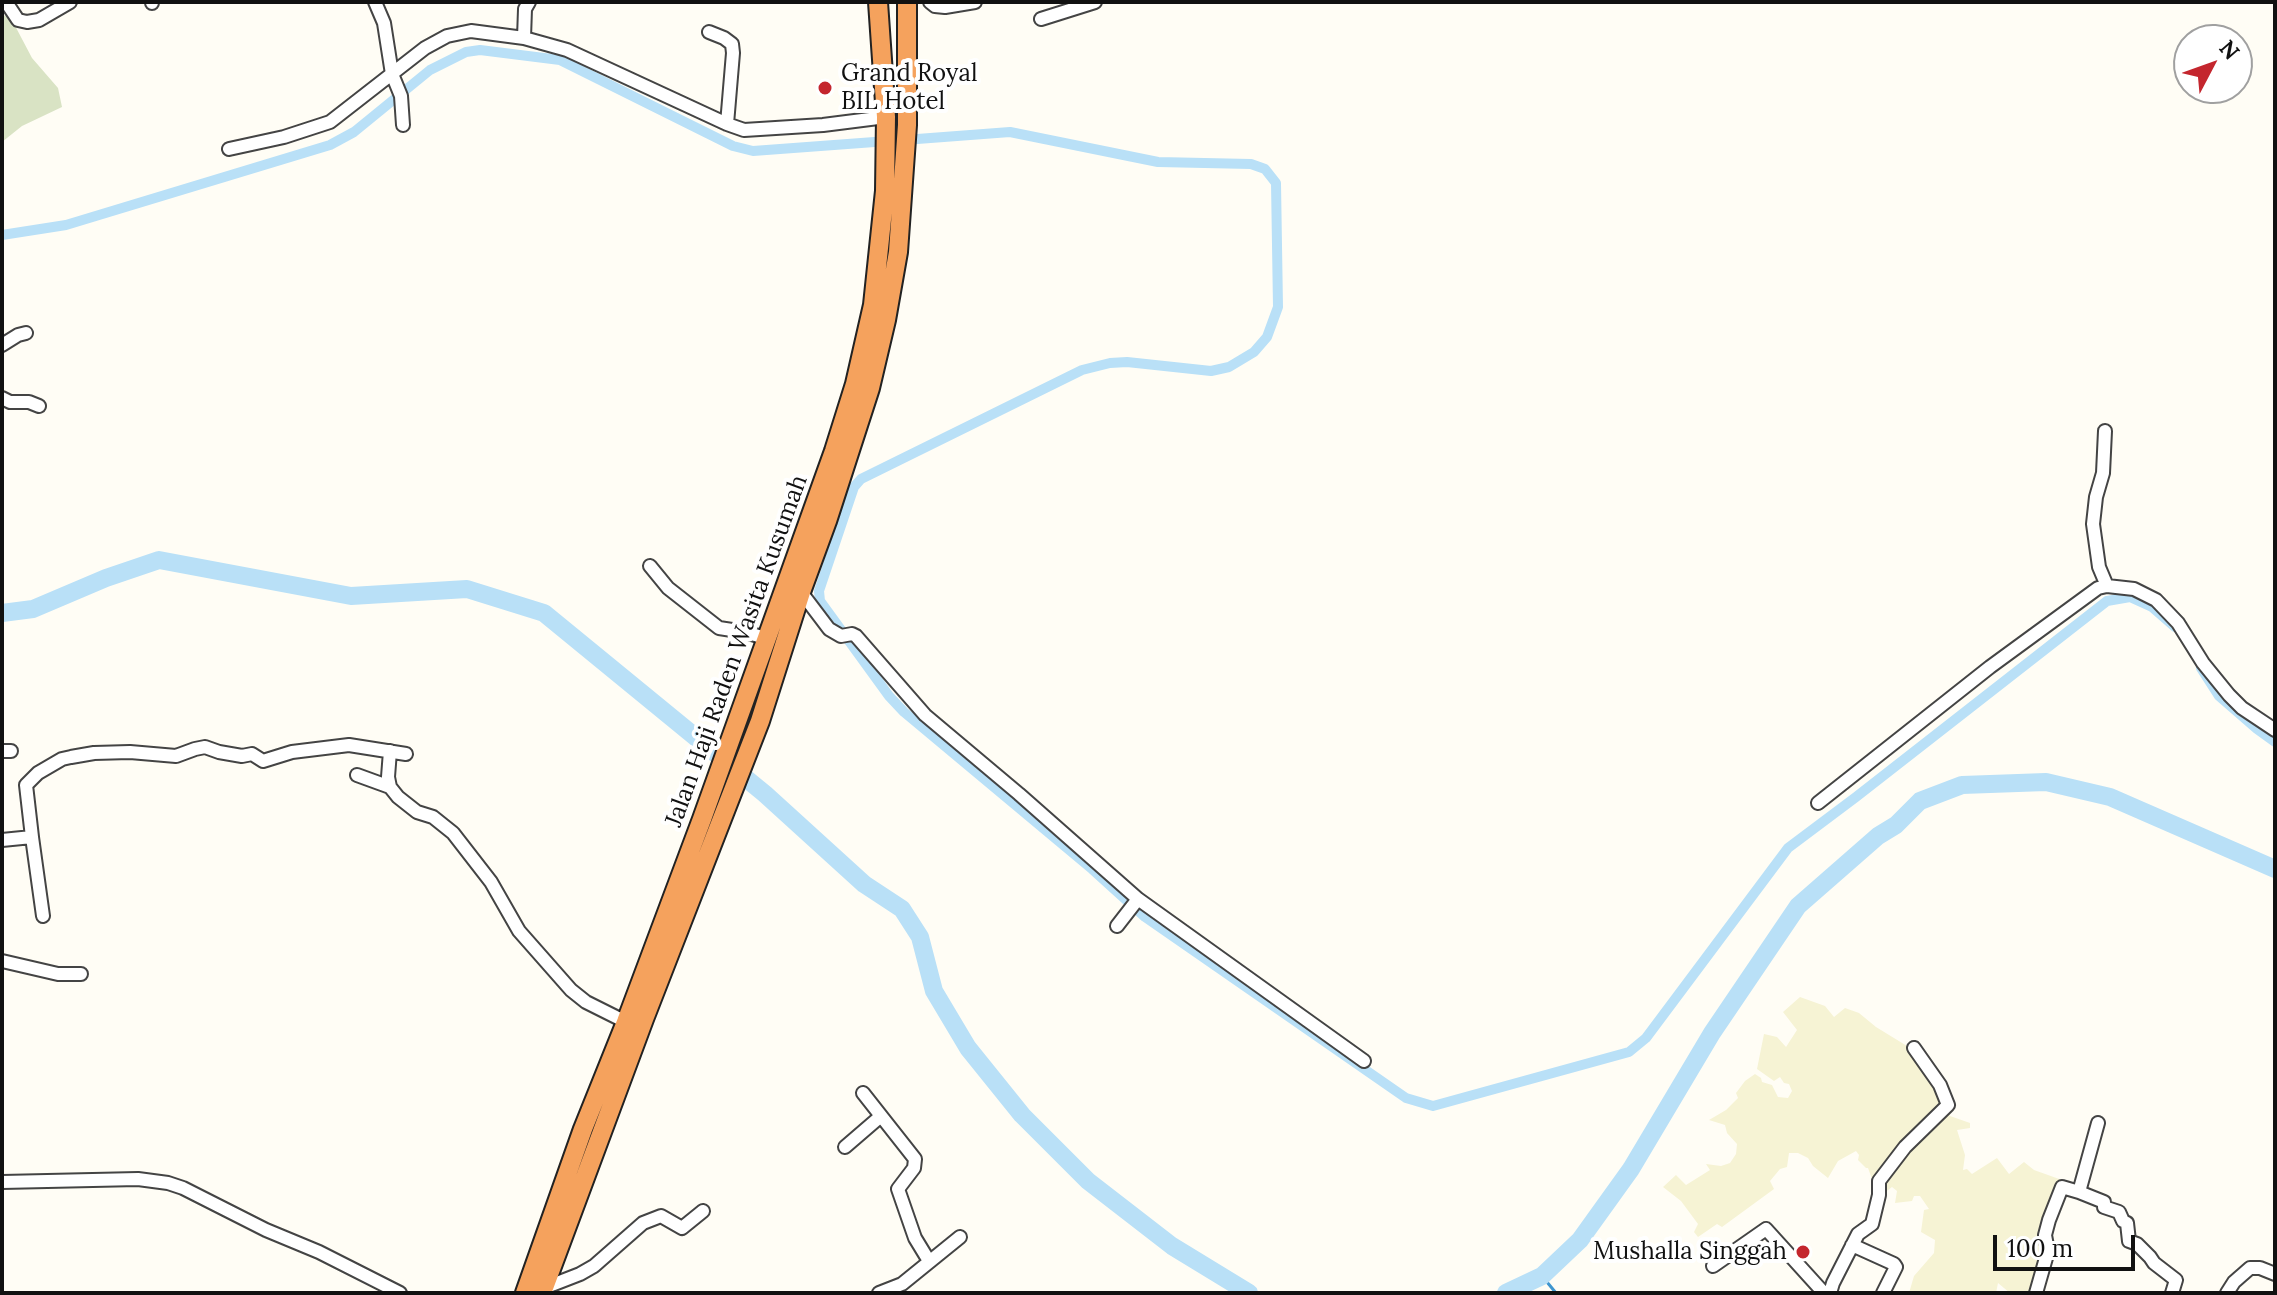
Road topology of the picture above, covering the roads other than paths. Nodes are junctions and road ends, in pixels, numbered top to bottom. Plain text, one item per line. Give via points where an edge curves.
1 (6, 2) edge
2 (70, 2) edge
3 (375, 2) edge
4 (529, 2) edge
5 (878, 2) edge
6 (907, 2) edge
7 (930, 2) edge
8 (975, 2) edge
9 (1095, 2) edge
10 (1041, 19) dead end
11 (709, 32) dead end
12 (524, 38) junction
13 (393, 77) junction
14 (886, 119) junction
15 (727, 124) junction
16 (403, 125) dead end
17 (229, 149) dead end
18 (896, 153) junction
19 (26, 333) dead end
20 (2, 345) edge
21 (863, 386) junction
22 (2, 398) edge
23 (39, 406) dead end
24 (2105, 431) dead end
25 (650, 566) dead end
26 (2107, 586) junction
27 (801, 592) junction
28 (765, 638) junction
29 (2275, 730) edge
30 (390, 751) junction
31 (406, 754) dead end
32 (357, 775) dead end
33 (390, 787) junction
34 (1818, 803) dead end
35 (32, 837) junction
36 (2, 840) edge
37 (1137, 901) junction
38 (43, 916) dead end
39 (1117, 926) dead end
40 (2, 961) edge
41 (81, 974) dead end
42 (626, 1022) junction
43 (1914, 1048) dead end
44 (1364, 1061) dead end
45 (863, 1093) dead end
46 (881, 1116) junction
47 (2098, 1123) dead end
48 (845, 1147) dead end
49 (2, 1182) edge
50 (2079, 1192) junction
51 (703, 1211) dead end
52 (960, 1237) dead end
53 (1852, 1245) junction
54 (547, 1257) junction
55 (929, 1261) junction
56 (1713, 1266) dead end
57 (2275, 1274) edge
58 (543, 1291) edge
59 (400, 1293) edge
60 (525, 1293) edge
61 (879, 1293) edge
62 (1824, 1293) edge
63 (1830, 1293) edge
64 (1883, 1293) edge
65 (2036, 1293) edge
66 (2172, 1293) edge
67 (2227, 1293) edge

1 - 2 street via 18,20 27,22
3 - 13 street
4 - 12 street
5 - 14 highway, Jalan Haji Raden Wasita Kusumah
6 - 18 highway, Jalan Haji Raden Wasita Kusumah via 907,125
7 - 8 street via 940,7
9 - 10 street
11 - 15 street via 732,44
12 - 13 street via 471,31 447,36
12 - 15 street via 567,50
13 - 16 street
13 - 17 street via 330,122
14 - 15 street via 744,130
14 - 18 highway, Jalan Haji Raden Wasita Kusumah
18 - 21 highway, Jalan Haji Raden Wasita Kusumah
19 - 20 street
21 - 27 highway, Jalan Haji Raden Wasita Kusumah via 827,521
21 - 28 highway, Jalan Haji Raden Wasita Kusumah
22 - 23 street
24 - 26 street via 2093,524
25 - 28 street via 668,588 719,628
26 - 29 street via 2134,589 2156,600 2229,695
26 - 34 street via 2089,593 1990,667
27 - 37 street via 822,622 857,636 925,715
27 - 54 highway, Jalan Haji Raden Wasita Kusumah via 721,826
28 - 42 highway, Jalan Haji Raden Wasita Kusumah
30 - 31 street
30 - 33 street
30 - 35 street via 349,745 263,761 252,754 205,747 181,756 130,752 71,757 26,785
32 - 33 street
33 - 42 street via 417,812 453,833 491,882 519,931 571,990
35 - 36 street
35 - 38 street
37 - 39 street
37 - 44 street
40 - 41 street
42 - 54 highway, Jalan Haji Raden Wasita Kusumah via 583,1129
43 - 53 street via 1948,1105 1878,1182 1872,1224
45 - 46 street
46 - 48 street
46 - 55 street via 915,1159 898,1189
47 - 50 street
49 - 59 street via 168,1183
50 - 65 street via 2062,1187 2045,1235 2048,1251
50 - 66 street via 2119,1212 2129,1241 2176,1280
51 - 58 street via 682,1228 661,1216 643,1223 594,1266
52 - 55 street
53 - 63 street
53 - 64 street via 1896,1267
54 - 58 highway, Jalan Haji Raden Wasita Kusumah
54 - 60 highway, Jalan Haji Raden Wasita Kusumah
55 - 61 street via 902,1284
56 - 62 street via 1766,1229
57 - 67 street via 2250,1268

